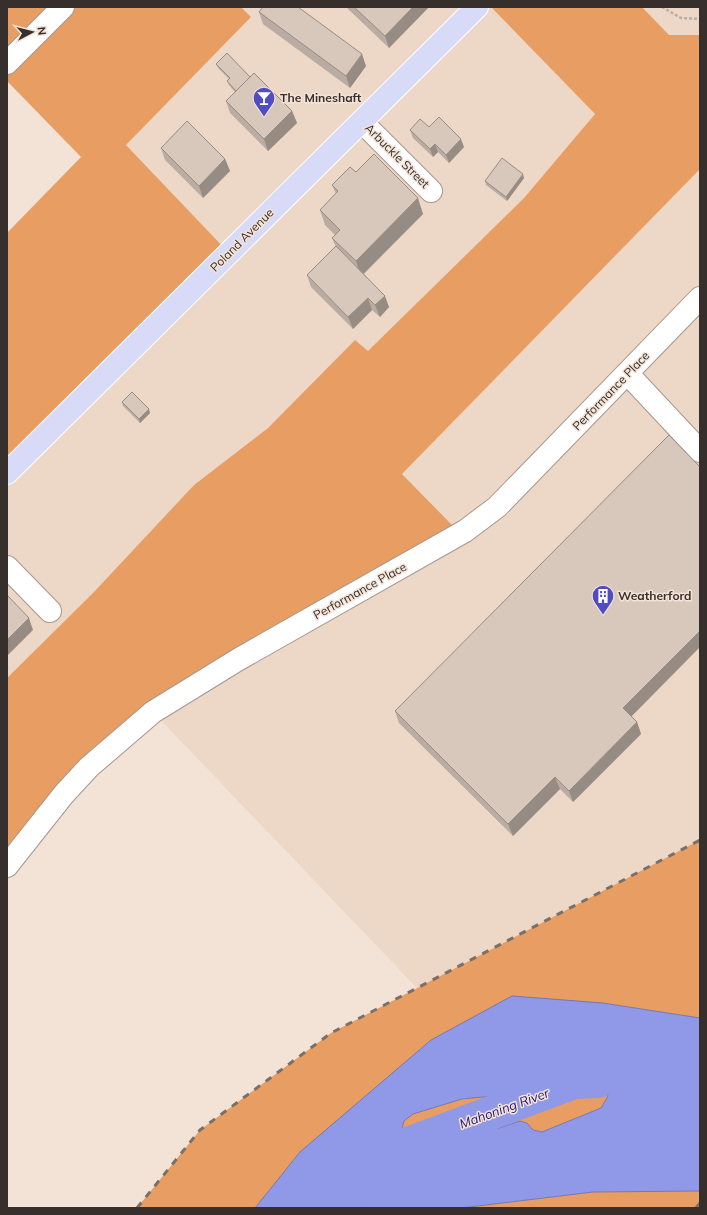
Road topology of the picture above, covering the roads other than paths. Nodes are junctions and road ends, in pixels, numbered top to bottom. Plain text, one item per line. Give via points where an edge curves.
1 (63, 7) edge
2 (477, 7) edge
3 (7, 63) edge
4 (362, 122) junction
5 (431, 191) dead end
6 (700, 298) edge
7 (627, 373) junction
8 (700, 451) edge
9 (7, 473) edge
10 (7, 567) edge
11 (50, 611) dead end
12 (7, 866) edge

1 - 3 street
2 - 4 main road, Poland Avenue
4 - 5 street, Arbuckle Street
4 - 9 main road, Poland Avenue
6 - 7 street, Performance Place
7 - 8 street
7 - 12 street, Performance Place via 497,507 465,531 239,659 153,712 89,767 36,827
10 - 11 street

